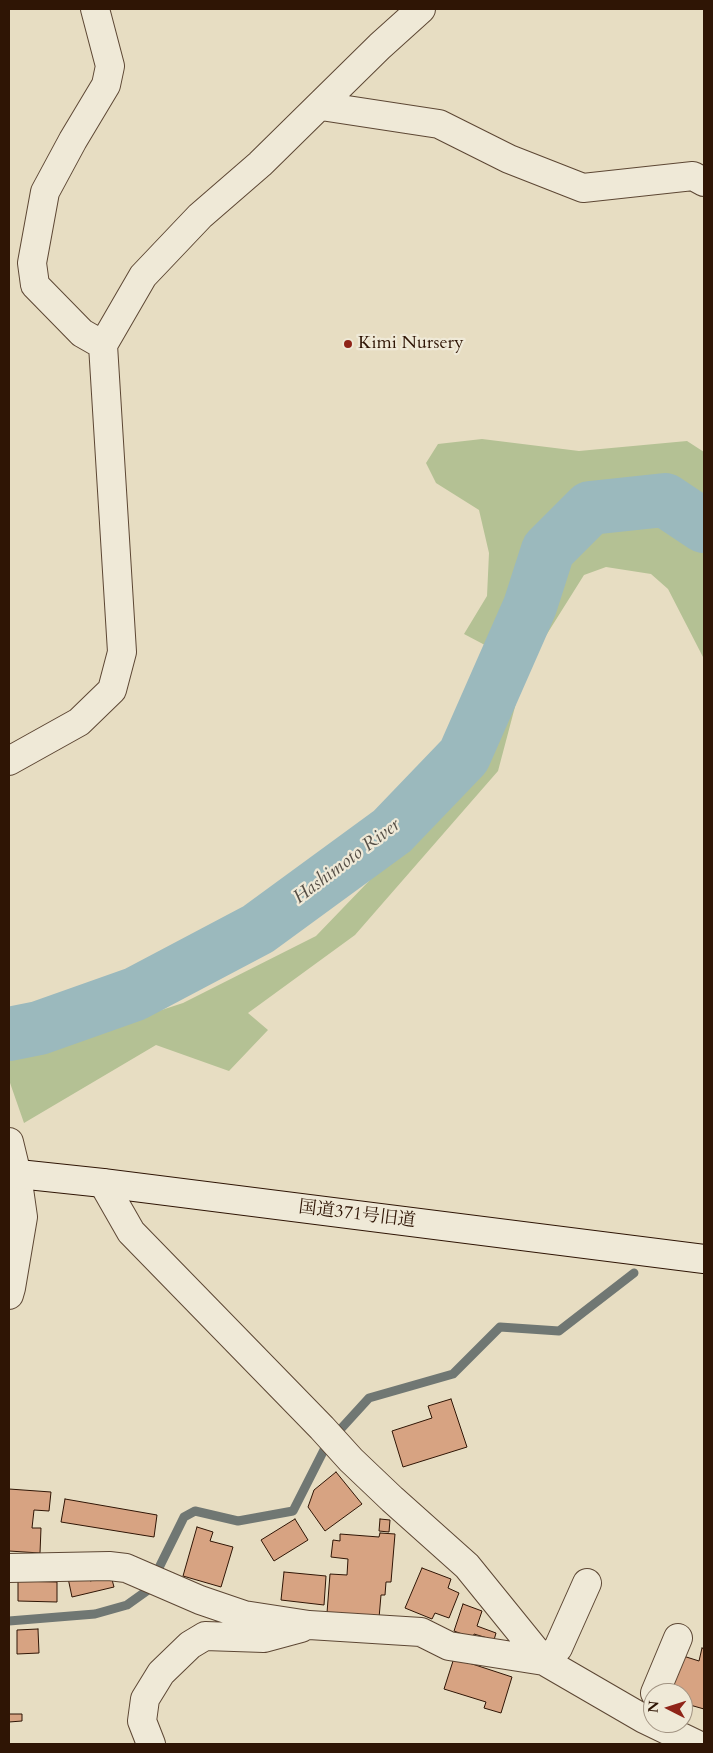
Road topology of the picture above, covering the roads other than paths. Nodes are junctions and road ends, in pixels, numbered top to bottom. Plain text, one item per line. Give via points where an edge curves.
1 (95, 9) edge
2 (421, 9) edge
3 (321, 106) junction
4 (704, 182) edge
5 (103, 345) junction
6 (9, 761) edge
7 (9, 1142) edge
8 (13, 1174) edge
9 (103, 1183) junction
10 (704, 1259) edge
11 (9, 1295) edge
12 (9, 1568) edge
13 (587, 1583) dead end
14 (309, 1626) junction
15 (678, 1638) dead end
16 (544, 1661) junction
17 (659, 1683) edge
18 (643, 1705) edge
19 (682, 1733) edge
20 (151, 1744) edge
21 (696, 1744) edge

1 - 5 street via 110,66 106,85 45,192 32,263 35,284 82,333
2 - 3 street
3 - 4 street via 440,124 509,159 583,188 693,176
3 - 5 street via 200,216 142,276
5 - 6 street via 122,652 112,690 79,722
7 - 8 street
8 - 9 street, 国道371号旧道
8 - 11 street via 23,1217
9 - 10 street, 国道371号旧道
9 - 16 street via 131,1232 351,1460 467,1566
12 - 14 street via 126,1568 244,1615
13 - 16 street via 558,1648
14 - 16 street via 421,1632 449,1646
14 - 20 street via 264,1638 205,1636 190,1645 161,1673 146,1699 142,1721
15 - 17 street
16 - 18 street
19 - 21 street

